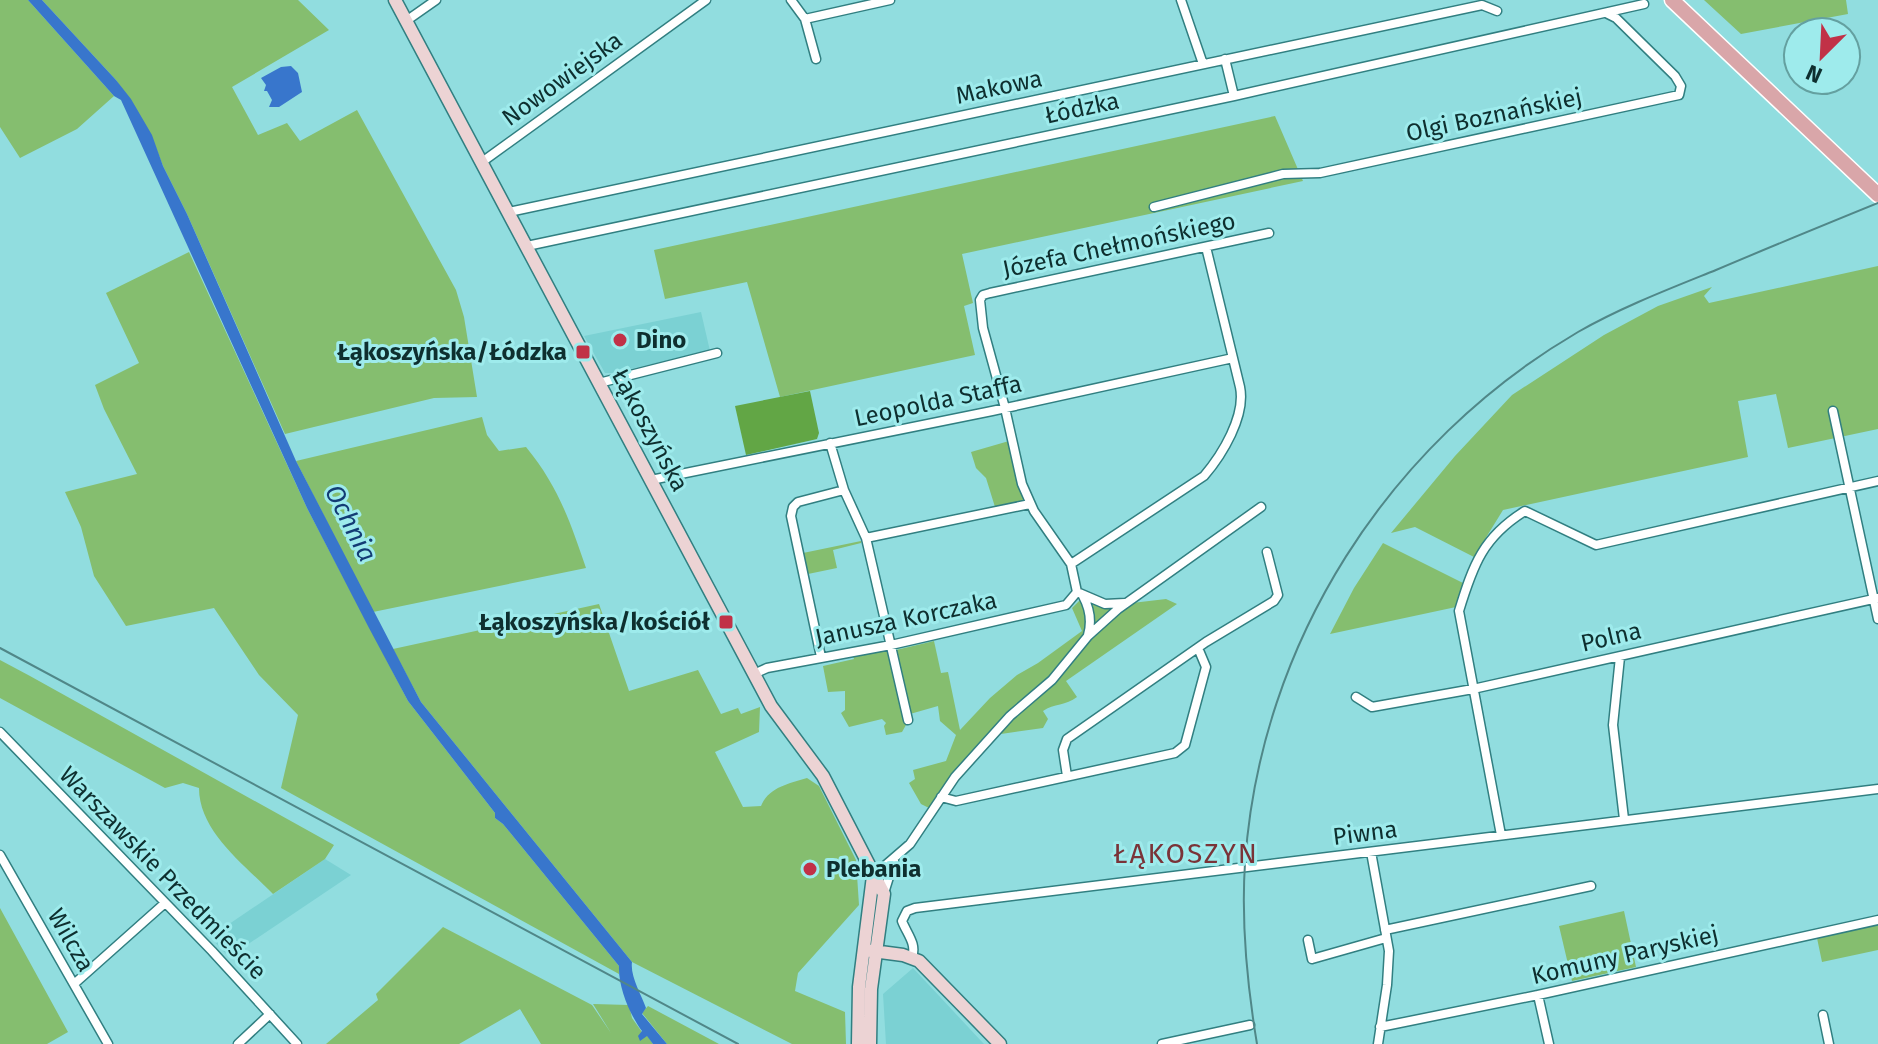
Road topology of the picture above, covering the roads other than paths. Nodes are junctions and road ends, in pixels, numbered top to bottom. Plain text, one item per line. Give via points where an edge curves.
1 (395, 0) edge
2 (436, 0) edge
3 (706, 0) edge
4 (791, 0) edge
5 (890, 0) edge
6 (1181, 0) edge
7 (1672, 0) edge
8 (1644, 4) dead end
9 (1497, 11) dead end
10 (1606, 13) junction
11 (805, 19) junction
12 (406, 21) junction
13 (816, 59) dead end
14 (1225, 59) junction
15 (1203, 64) junction
16 (1234, 96) junction
17 (482, 162) junction
18 (1878, 195) edge
19 (1154, 207) dead end
20 (509, 212) junction
21 (1269, 233) dead end
22 (527, 246) junction
23 (1206, 247) junction
24 (717, 353) dead end
25 (1233, 358) junction
26 (599, 383) junction
27 (1005, 408) junction
28 (1833, 411) dead end
29 (830, 443) junction
30 (651, 480) junction
31 (1878, 481) edge
32 (1851, 487) junction
33 (844, 490) junction
34 (1030, 504) junction
35 (1261, 507) dead end
36 (866, 538) junction
37 (1267, 552) dead end
38 (1071, 564) junction
39 (1080, 594) junction
40 (1876, 598) edge
41 (1127, 603) junction
42 (1878, 619) edge
43 (1088, 636) junction
44 (891, 645) junction
45 (1198, 648) junction
46 (821, 657) junction
47 (1620, 657) junction
48 (754, 674) junction
49 (1473, 689) junction
50 (1356, 697) dead end
51 (908, 720) dead end
52 (0, 732) edge
53 (1067, 776) junction
54 (1878, 789) edge
55 (941, 797) junction
56 (1624, 819) junction
57 (1501, 835) junction
58 (1371, 852) junction
59 (0, 855) edge
60 (894, 861) junction
61 (890, 872) junction
62 (873, 876) junction
63 (1591, 886) dead end
64 (884, 894) junction
65 (165, 903) junction
66 (1878, 920) edge
67 (1386, 934) junction
68 (1308, 940) dead end
69 (870, 950) junction
70 (912, 957) junction
71 (74, 984) junction
72 (1538, 995) junction
73 (270, 1014) junction
74 (1823, 1015) dead end
75 (1250, 1025) dead end
76 (1380, 1027) junction
77 (108, 1044) edge
78 (238, 1044) edge
79 (297, 1044) edge
80 (858, 1044) edge
81 (870, 1044) edge
82 (1000, 1044) edge
83 (1162, 1044) edge
84 (1378, 1044) edge
85 (1549, 1044) edge
86 (1829, 1044) edge

1 - 12 street, Łąkoszyńska
2 - 12 street
3 - 17 street, Nowowiejska
4 - 11 street
5 - 11 street
6 - 15 street
7 - 18 main road
8 - 10 street, Łódzka
9 - 14 street, Makowa via 1482,5
10 - 16 street, Łódzka
10 - 19 street, Olgi Boznańskiej via 1675,76 1679,95 1320,173 1294,172
11 - 13 street
12 - 17 street, Łąkoszyńska
14 - 15 street, Makowa
14 - 16 street
15 - 20 street, Makowa
16 - 22 street, Łódzka
17 - 20 street, Łąkoszyńska
20 - 22 street, Łąkoszyńska
21 - 23 street, Józefa Chełmońskiego
22 - 26 street, Łąkoszyńska
23 - 25 street
23 - 27 street, Józefa Chełmońskiego via 983,295 983,328
24 - 26 street
25 - 27 street, Leopolda Staffa
25 - 38 street via 1242,403 1216,462 1204,476
26 - 30 street, Łąkoszyńska
27 - 29 street, Leopolda Staffa
27 - 34 street
28 - 32 street
29 - 30 street, Leopolda Staffa
29 - 33 street
30 - 48 street, Łąkoszyńska
31 - 32 street
32 - 40 street
32 - 49 street via 1596,545 1525,511 1484,546 1459,611
33 - 36 street
33 - 46 street via 798,502 791,516
34 - 36 street
34 - 38 street
35 - 41 street
36 - 44 street
37 - 45 street via 1278,595 1274,601
38 - 39 street
39 - 41 street via 1105,604
39 - 43 street via 1088,606
39 - 44 street, Janusza Korczaka via 1066,605
40 - 42 street
40 - 47 street, Polna
41 - 43 street
43 - 55 street
44 - 46 street, Janusza Korczaka
44 - 51 street
45 - 53 street via 1067,739
45 - 53 street via 1206,667 1185,745 1175,753
46 - 48 street, Janusza Korczaka
47 - 49 street, Polna
47 - 56 street via 1613,725
48 - 62 street, Łąkoszyńska via 823,776
49 - 50 street, Polna via 1372,707
49 - 57 street
52 - 65 street, Warszawskie Przedmieście
53 - 55 street via 956,801
54 - 56 street, Piwna
55 - 60 street via 919,835
56 - 57 street, Piwna
57 - 58 street, Piwna
58 - 67 street
58 - 70 street, Piwna via 915,908 902,921 912,941
59 - 71 street, Wilcza
60 - 61 street
60 - 62 street
61 - 62 street
61 - 64 street
62 - 64 street, Łąkoszyńska
62 - 69 street
63 - 67 street
64 - 69 street
65 - 71 street
65 - 73 street, Warszawskie Przedmieście
66 - 72 street, Komuny Paryskiej
67 - 68 street via 1312,959
67 - 76 street via 1389,965
69 - 70 street
69 - 80 street via 857,1015
69 - 81 street
70 - 82 street
71 - 77 street, Wilcza
72 - 76 street, Komuny Paryskiej
72 - 85 street
73 - 78 street
73 - 79 street, Warszawskie Przedmieście
74 - 86 street
75 - 83 street
76 - 84 street

